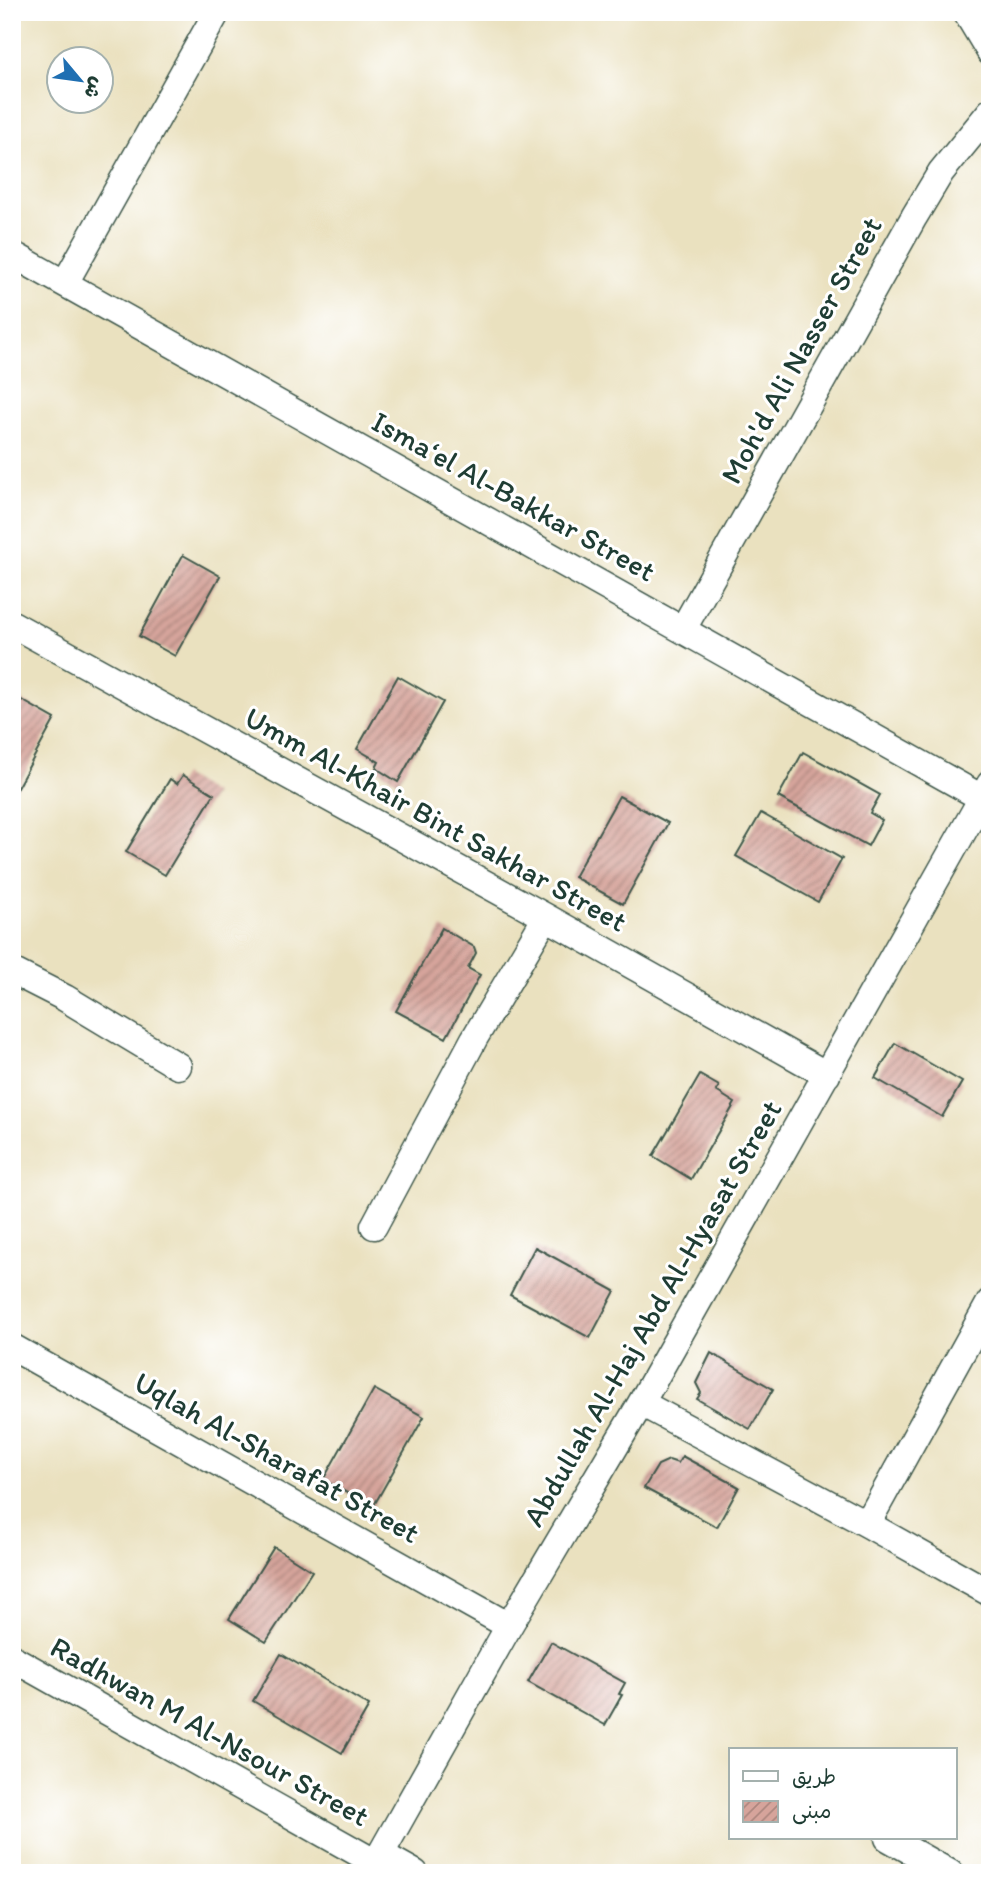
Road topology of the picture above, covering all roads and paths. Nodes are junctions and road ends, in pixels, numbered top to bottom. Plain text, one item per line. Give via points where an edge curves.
1 (217, 12) edge
2 (966, 12) edge
3 (990, 52) edge
4 (990, 112) edge
5 (12, 254) edge
6 (65, 283) junction
7 (12, 624) edge
8 (683, 629) junction
9 (986, 791) edge
10 (546, 917) junction
11 (12, 971) edge
12 (178, 1066) dead end
13 (827, 1074) junction
14 (374, 1226) dead end
15 (990, 1302) edge
16 (12, 1347) edge
17 (641, 1403) junction
18 (867, 1524) junction
19 (990, 1593) edge
20 (509, 1626) junction
21 (12, 1658) edge
22 (892, 1840) edge
23 (376, 1863) edge
24 (415, 1873) edge
25 (950, 1873) edge

1 - 6 street
2 - 3 street
4 - 8 street, Moh'd Ali Nasser Street via 941,172 914,216
5 - 6 street, Isma‘el Al-Bakkar Street
6 - 8 street, Isma‘el Al-Bakkar Street
7 - 10 street, Umm Al-Khair Bint Sakhar Street
8 - 9 street, Isma‘el Al-Bakkar Street
9 - 13 street, Abdullah Al-Haj Abd Al-Hyasat Street
10 - 13 street, Umm Al-Khair Bint Sakhar Street
10 - 14 street via 474,1039
11 - 12 street
13 - 17 street, Abdullah Al-Haj Abd Al-Hyasat Street
15 - 18 street
16 - 20 street, Uqlah Al-Sharafat Street
17 - 18 street
17 - 20 street, Abdullah Al-Haj Abd Al-Hyasat Street
18 - 19 street
20 - 23 street, Abdullah Al-Haj Abd Al-Hyasat Street
21 - 23 street, Radhwan M Al-Nsour Street
22 - 25 street
23 - 24 street, Radhwan M Al-Nsour Street

